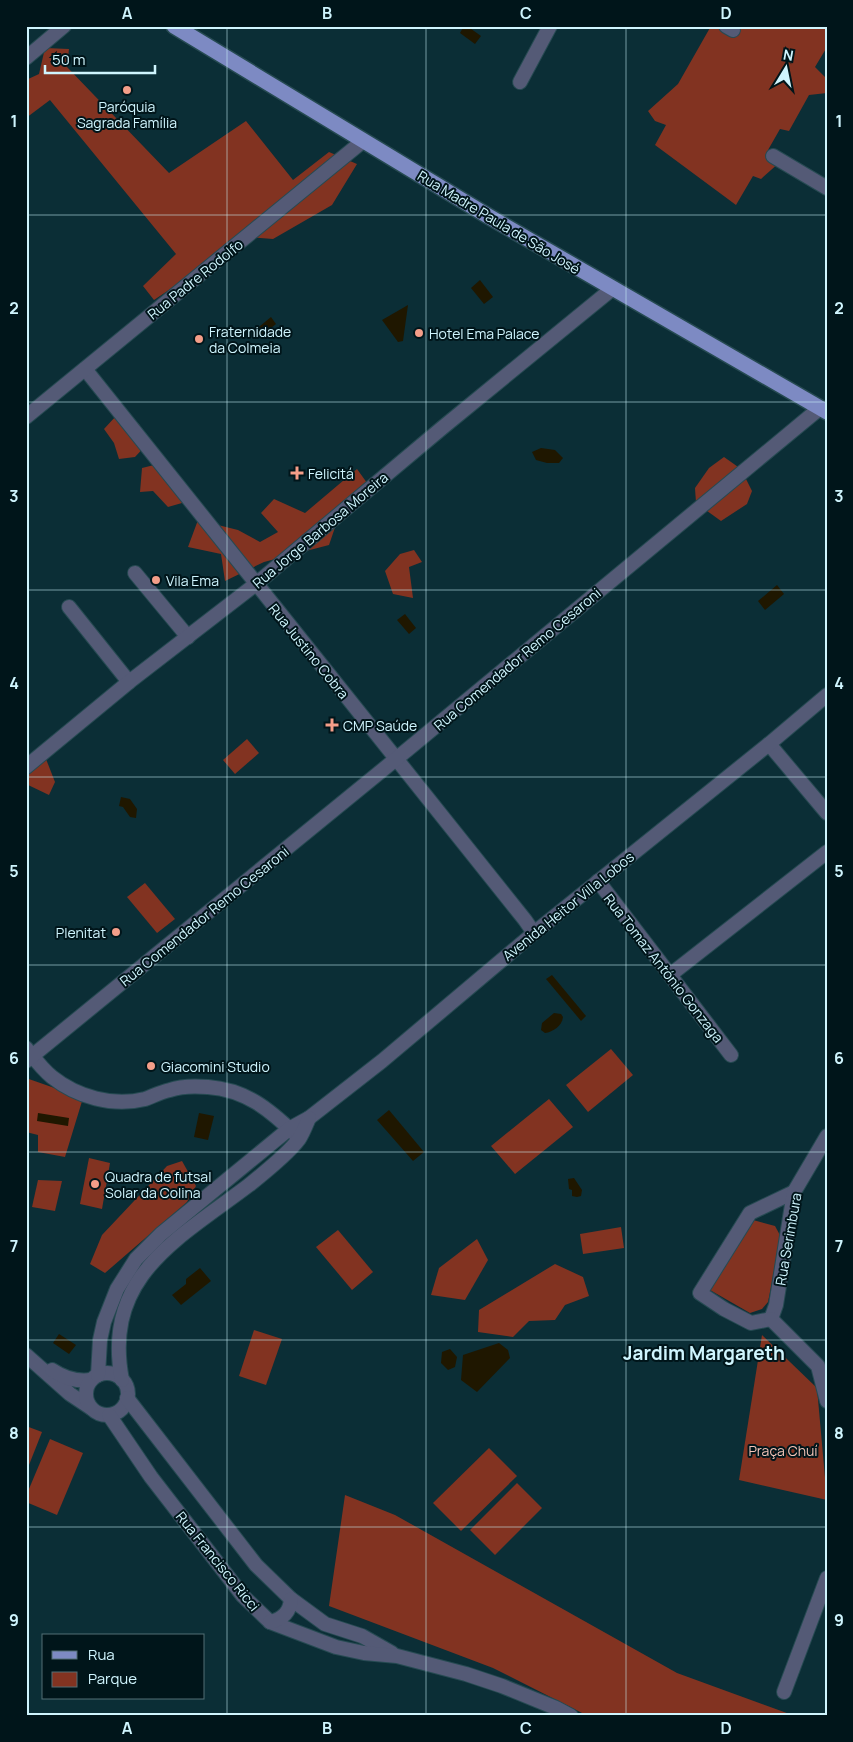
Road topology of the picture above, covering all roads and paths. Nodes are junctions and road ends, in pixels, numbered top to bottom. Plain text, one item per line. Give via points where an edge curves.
1 (64, 26) edge
2 (550, 26) edge
3 (183, 28) edge
4 (26, 58) edge
5 (520, 82) dead end
6 (363, 141) junction
7 (773, 156) dead end
8 (827, 188) edge
9 (612, 289) junction
10 (85, 369) junction
11 (823, 410) edge
12 (26, 417) edge
13 (135, 574) dead end
14 (256, 584) junction
15 (69, 607) dead end
16 (188, 637) junction
17 (130, 682) junction
18 (827, 695) edge
19 (769, 744) junction
20 (396, 759) junction
21 (26, 767) edge
22 (827, 813) edge
23 (827, 852) edge
24 (598, 881) junction
25 (534, 933) junction
26 (670, 975) junction
27 (28, 1055) edge
28 (731, 1055) dead end
29 (294, 1134) junction
30 (827, 1136) edge
31 (794, 1192) junction
32 (771, 1319) junction
33 (29, 1357) edge
34 (95, 1377) junction
35 (122, 1380) junction
36 (127, 1398) junction
37 (827, 1401) edge
38 (91, 1408) junction
39 (109, 1415) junction
40 (827, 1578) edge
41 (291, 1599) junction
42 (270, 1622) junction
43 (397, 1656) junction
44 (784, 1692) dead end
45 (571, 1716) edge

1 - 4 street
2 - 5 street
3 - 6 main road, Rua Madre Paula de São José
6 - 9 main road, Rua Madre Paula de São José
6 - 10 street, Rua Padre Rodolfo
7 - 8 street
9 - 11 main road, Rua Madre Paula de São José
9 - 14 street, Rua Jorge Barbosa Moreira
10 - 12 street, Rua Padre Rodolfo
10 - 14 street, Rua Justino Cobra
11 - 20 street, Rua Comendador Remo Cesaroni
13 - 16 street
14 - 16 street, Rua Jorge Barbosa Moreira
14 - 20 street, Rua Justino Cobra
15 - 17 street
16 - 17 street, Rua Jorge Barbosa Moreira
17 - 21 street, Rua Jorge Barbosa Moreira
18 - 19 street, Avenida Heitor Villa Lobos
19 - 22 street
19 - 24 street, Avenida Heitor Villa Lobos
20 - 25 street, Rua Justino Cobra
20 - 27 street, Rua Comendador Remo Cesaroni
23 - 26 street
24 - 25 street, Avenida Heitor Villa Lobos
24 - 26 street, Rua Tomaz António Gonzaga
25 - 29 street, Avenida Heitor Villa Lobos via 309,1118
26 - 28 street, Rua Tomaz António Gonzaga
27 - 29 street via 51,1076 87,1096 128,1101 182,1088 220,1089 265,1107
29 - 34 street, Avenida Heitor Villa Lobos via 161,1234 136,1259 116,1289 104,1322
29 - 35 street, Avenida Heitor Villa Lobos via 266,1171 158,1256 140,1276 128,1300 119,1332
30 - 31 street, Rua Serimbura
31 - 32 street, Rua Serimbura
31 - 32 street via 750,1213 700,1293 751,1323
32 - 37 street via 818,1366
33 - 34 street via 65,1377 84,1381
33 - 38 street via 70,1394
34 - 35 street via 110,1373
34 - 38 street via 86,1388
35 - 36 street
36 - 39 street via 121,1409
36 - 41 street, Rua Francisco Ricci via 256,1565
38 - 39 street
39 - 42 street, Rua Francisco Ricci via 150,1477 243,1596
40 - 44 street
41 - 42 street via 283,1617
41 - 43 street, Rua Francisco Ricci via 326,1624 362,1636
42 - 43 street, Rua Francisco Ricci via 336,1647
43 - 45 street, Rua Francisco Ricci via 502,1686

